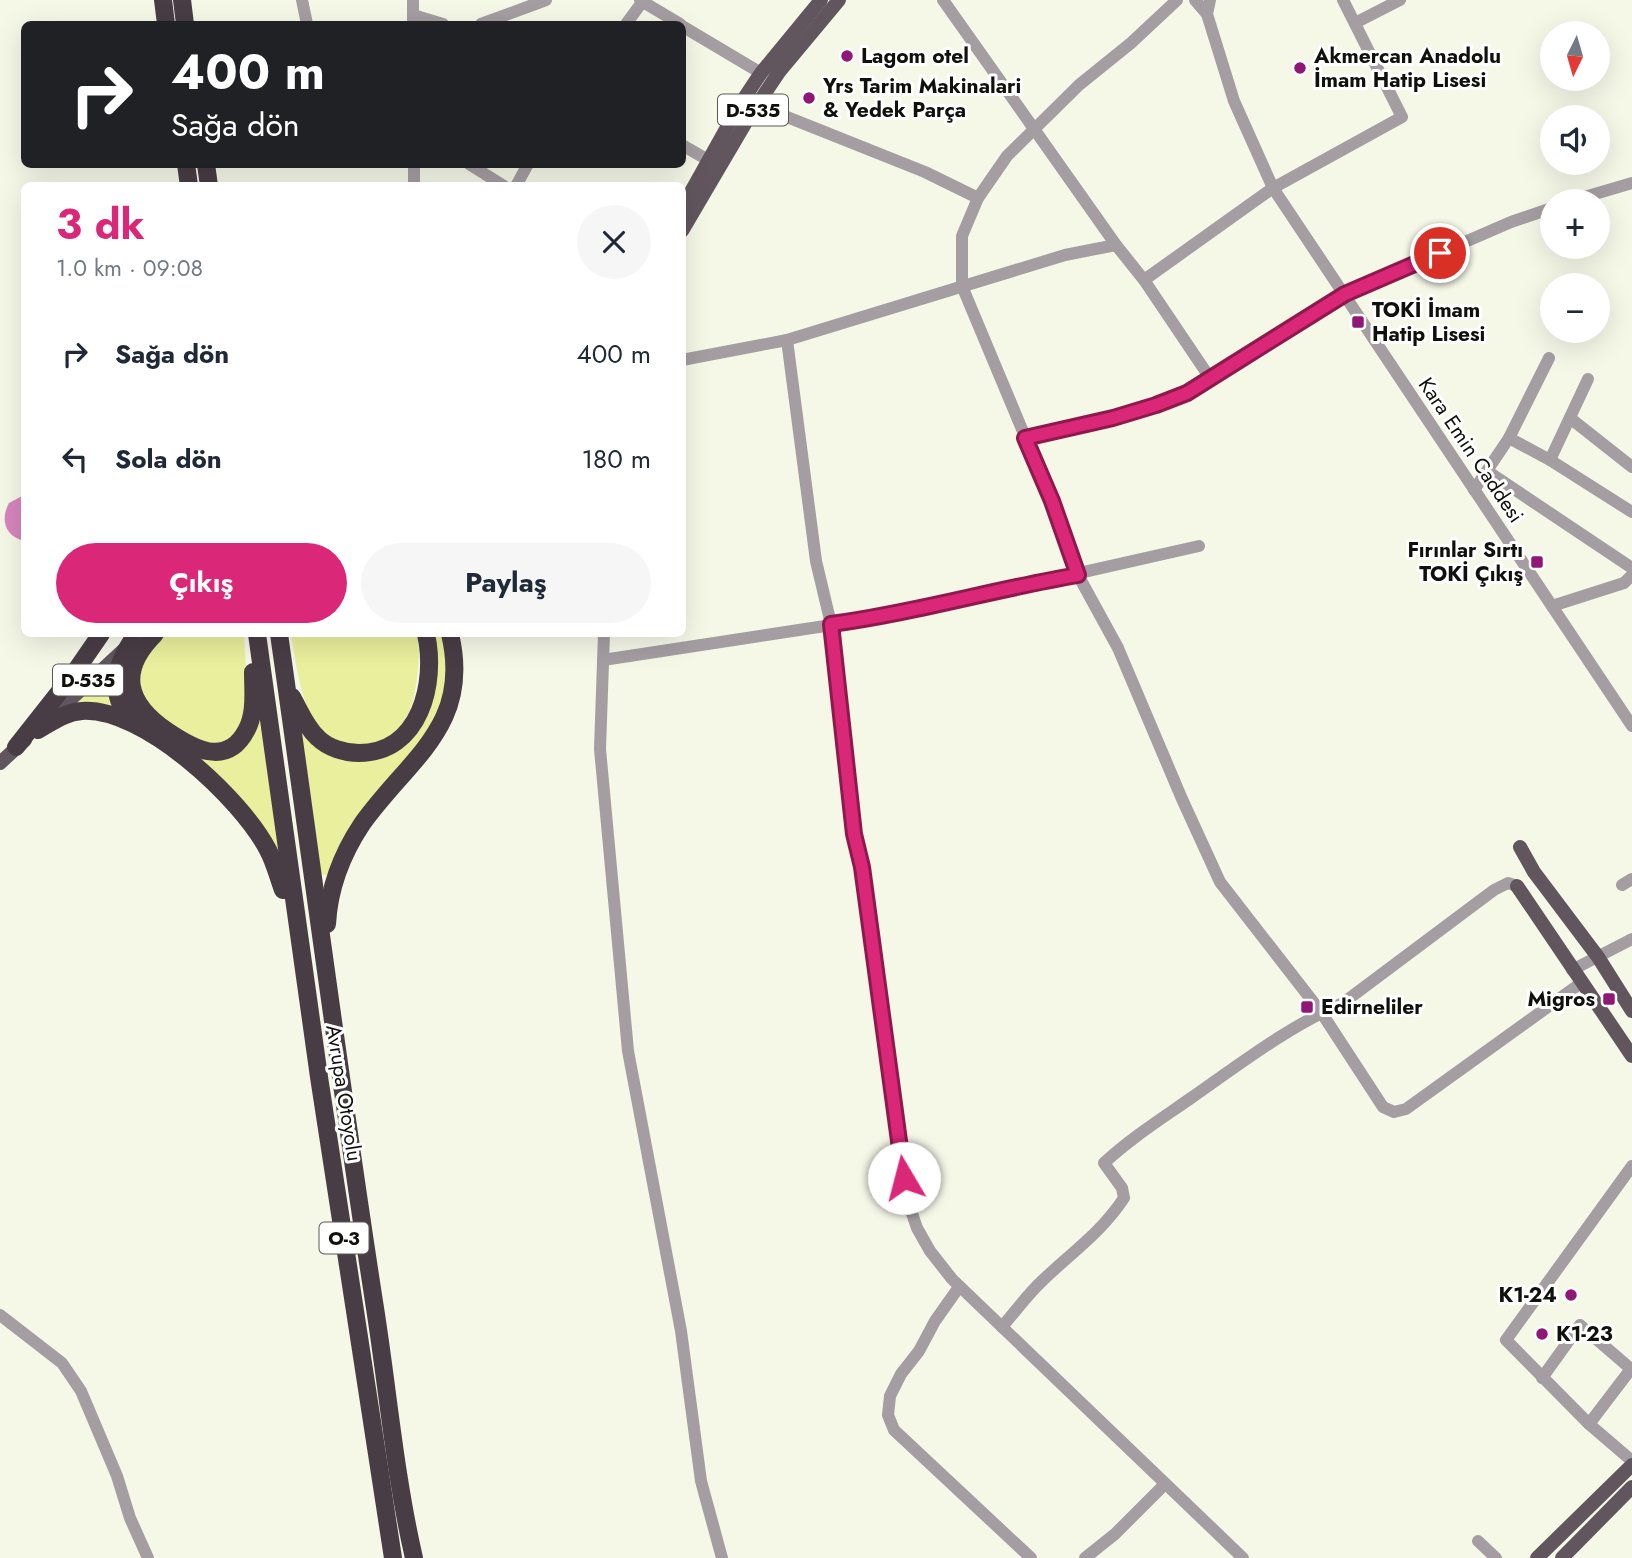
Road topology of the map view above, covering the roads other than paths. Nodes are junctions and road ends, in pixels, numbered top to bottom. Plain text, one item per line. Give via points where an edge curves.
1 (163, 0) edge
2 (182, 0) edge
3 (302, 0) edge
4 (413, 0) edge
5 (506, 0) edge
6 (546, 0) edge
7 (821, 0) edge
8 (839, 0) edge
9 (943, 0) edge
10 (1177, 0) edge
11 (1195, 0) edge
12 (1210, 0) edge
13 (1343, 0) edge
14 (1400, 0) edge
15 (641, 1) edge
16 (1207, 14) junction
17 (506, 16) junction
18 (413, 20) edge
19 (166, 21) edge
20 (185, 21) edge
21 (306, 21) edge
22 (490, 21) edge
23 (628, 21) edge
24 (674, 21) edge
25 (1355, 23) junction
26 (686, 28) edge
27 (761, 73) junction
28 (757, 105) junction
29 (1034, 129) junction
30 (686, 147) edge
31 (708, 160) junction
32 (475, 168) edge
33 (497, 182) edge
34 (1632, 183) edge
35 (1273, 188) junction
36 (1610, 189) edge
37 (978, 198) junction
38 (686, 201) edge
39 (1540, 212) edge
40 (686, 223) edge
41 (1116, 245) junction
42 (1144, 281) junction
43 (962, 286) junction
44 (1345, 294) junction
45 (788, 340) junction
46 (1549, 358) dead end
47 (686, 359) edge
48 (1210, 378) junction
49 (1588, 379) dead end
50 (1570, 418) junction
51 (1025, 438) junction
52 (1510, 438) junction
53 (1550, 460) junction
54 (1632, 467) edge
55 (1487, 471) junction
56 (1474, 490) junction
57 (1632, 512) edge
58 (1199, 546) dead end
59 (1632, 568) edge
60 (1078, 575) junction
61 (1632, 575) edge
62 (1552, 606) junction
63 (831, 624) junction
64 (99, 637) edge
65 (152, 637) edge
66 (257, 637) edge
67 (257, 637) edge
68 (278, 637) edge
69 (427, 637) edge
70 (450, 637) edge
71 (604, 637) edge
72 (136, 638) edge
73 (603, 660) junction
74 (286, 687) junction
75 (1632, 698) edge
76 (1618, 703) junction
77 (138, 726) junction
78 (1632, 726) edge
79 (38, 730) junction
80 (16, 747) junction
81 (0, 763) edge
82 (0, 770) edge
83 (1520, 847) dead end
84 (1517, 887) joint
85 (296, 919) junction
86 (1632, 940) edge
87 (1598, 957) junction
88 (324, 962) junction
89 (1572, 970) junction
90 (1581, 983) junction
91 (1632, 1011) edge
92 (1321, 1012) junction
93 (1632, 1056) edge
94 (1632, 1166) edge
95 (959, 1287) junction
96 (0, 1315) edge
97 (1002, 1327) junction
98 (1542, 1377) junction
99 (1589, 1424) junction
100 (1632, 1463) edge
101 (1165, 1483) junction
102 (1632, 1487) edge
103 (1478, 1541) dead end
104 (148, 1558) edge
105 (393, 1558) edge
106 (414, 1558) edge
107 (722, 1558) edge
108 (1031, 1558) edge
109 (1085, 1558) edge
110 (1243, 1558) edge
111 (1496, 1558) edge
112 (1537, 1558) edge
113 (1562, 1558) edge

1 - 19 highway
2 - 20 highway
3 - 21 street
4 - 18 street
5 - 17 street
6 - 17 street
7 - 27 main road, D-535
8 - 28 main road, D-535
9 - 29 street
10 - 29 street
11 - 16 street
12 - 16 street, Kara Emin Caddesi
13 - 25 street
14 - 25 street
15 - 23 street
15 - 24 street
16 - 35 street, Kara Emin Caddesi via 1234,102
17 - 22 street
25 - 35 street via 1402,117
26 - 27 street
27 - 31 main road, D-535
28 - 37 street
28 - 40 main road, D-535
29 - 37 street via 1007,156
29 - 41 street
30 - 31 street
31 - 38 main road, D-535
32 - 33 street
34 - 36 street
35 - 42 street
35 - 44 street, Kara Emin Caddesi
37 - 43 street via 962,236
39 - 44 street
41 - 42 street
41 - 43 street
42 - 48 street
43 - 45 street
43 - 51 street
44 - 48 street
44 - 56 street, Kara Emin Caddesi
45 - 47 street
45 - 63 street via 816,561
46 - 52 street
48 - 51 street via 1156,405
49 - 50 street
50 - 53 street
50 - 54 street
51 - 60 street
52 - 53 street
52 - 55 street
53 - 57 street
55 - 56 street
55 - 59 street
56 - 62 street, Kara Emin Caddesi
58 - 60 street
60 - 63 street
60 - 92 street via 1118,648 1220,882
61 - 62 street via 1624,583
62 - 76 street, Kara Emin Caddesi
63 - 73 street
63 - 95 street via 854,834 906,1196 930,1251
64 - 80 highway
65 - 66 highway via 131,673 135,702 187,745 211,752 233,745 250,723
67 - 85 highway, Avrupa Otoyolu / O-3
68 - 74 highway, Avrupa Otoyolu / O-3
69 - 74 highway via 430,656 423,703 405,736 390,746 368,753 328,746 310,728
70 - 88 highway via 456,670 446,713 429,745 351,843 331,890
71 - 73 street
72 - 77 highway via 117,671 116,692
72 - 79 main road, D-535
73 - 107 street via 600,749 628,1051 681,1331 701,1481
74 - 88 highway, Avrupa Otoyolu / O-3
75 - 76 street
76 - 78 street, Kara Emin Caddesi
77 - 79 highway via 105,712 81,711
77 - 85 highway via 218,785 248,818 269,850
79 - 80 main road, D-535
79 - 82 main road, D-535
80 - 81 main road, D-535
83 - 87 main road
84 - 89 main road
84 - 92 street via 1508,883 1494,890 1343,1003
85 - 105 highway, Avrupa Otoyolu / O-3
86 - 87 street
87 - 89 street
87 - 91 main road
88 - 106 highway, Avrupa Otoyolu / O-3
89 - 90 main road
90 - 92 street via 1406,1109 1394,1112 1383,1107
90 - 93 main road
92 - 97 street via 1131,1138 1104,1163 1124,1198 1111,1217 1042,1281
94 - 98 street via 1506,1340
95 - 97 street
95 - 108 street via 901,1374 890,1396 888,1415 894,1430
96 - 104 street via 62,1363 81,1391
97 - 101 street
98 - 99 street
98 - 99 street via 1580,1325 1631,1369
99 - 100 street
100 - 112 main road
101 - 109 street
101 - 110 street
102 - 113 main road
103 - 111 street

